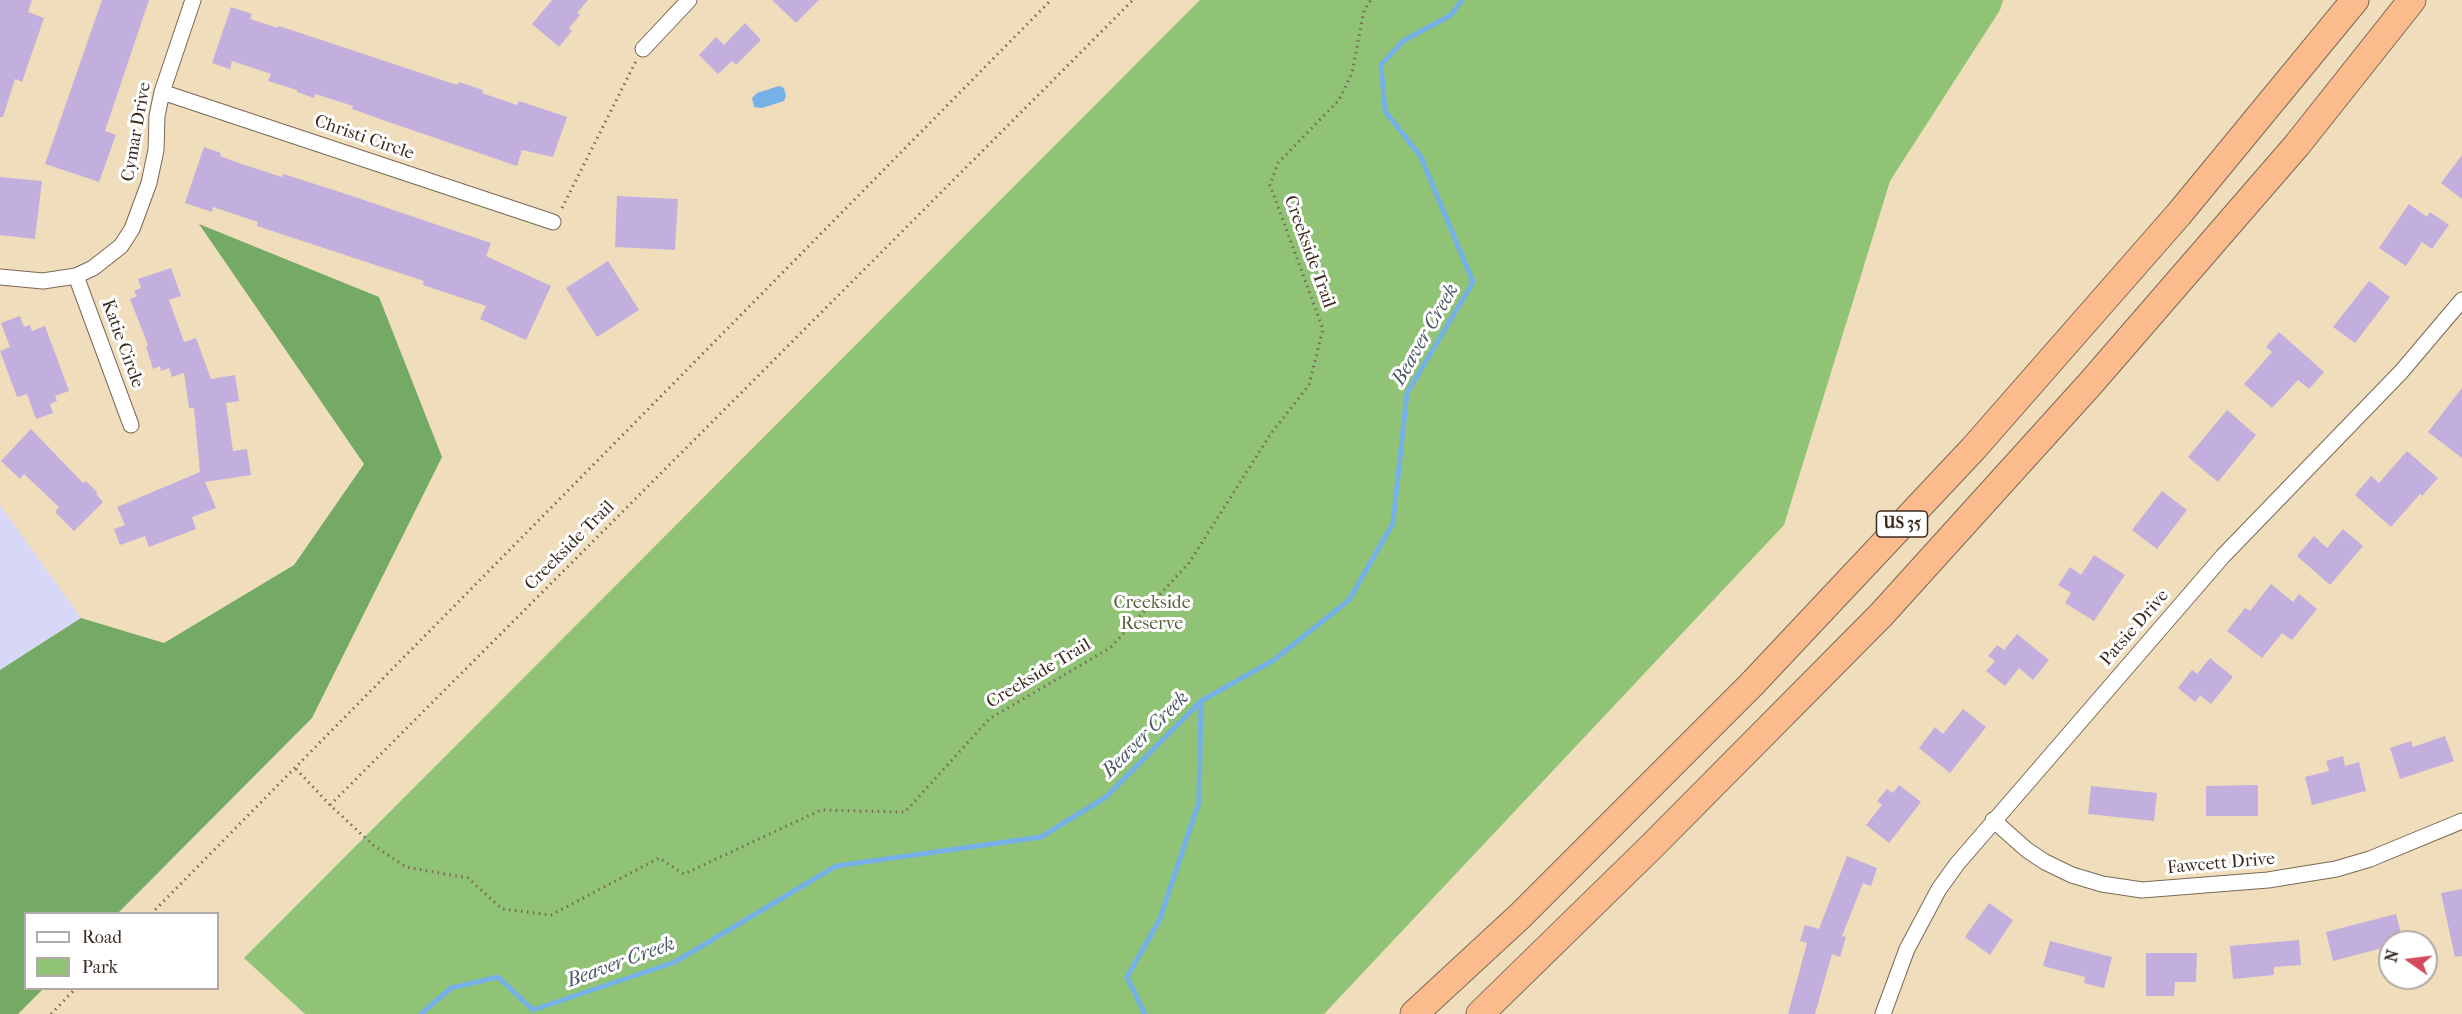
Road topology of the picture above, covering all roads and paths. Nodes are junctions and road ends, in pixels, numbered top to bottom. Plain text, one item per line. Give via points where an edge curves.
1 (193, 0) edge
2 (689, 0) edge
3 (1051, 0) edge
4 (1133, 0) edge
5 (1371, 0) edge
6 (2355, 0) edge
7 (2412, 0) edge
8 (643, 49) joint
9 (162, 92) junction
10 (553, 222) joint
11 (76, 276) junction
12 (0, 277) edge
13 (2462, 300) edge
14 (131, 425) dead end
15 (296, 769) junction
16 (330, 806) junction
17 (1994, 820) junction
18 (2462, 821) edge
19 (153, 912) edge
20 (74, 990) edge
21 (51, 1014) edge
22 (1414, 1014) edge
23 (1480, 1014) edge
24 (1883, 1014) edge

1 - 9 street, Cymar Drive
2 - 8 street
3 - 15 path
4 - 16 path, Creekside Trail
5 - 16 path, Creekside Trail via 1364,10 1353,73 1339,100 1278,163 1270,184 1323,329 1309,385 1270,435 1189,563 1110,648 989,719 904,812 821,810 684,874 659,858 551,915 502,909 468,878 406,867 373,845
6 - 22 highway, US 35 via 2179,214 1973,448 1752,684 1520,916
7 - 23 highway, US 35 via 2297,145 2090,384 1881,615
8 - 10 path via 571,195
9 - 10 street, Christi Circle
9 - 11 street, Cymar Drive via 153,168 132,229 114,252
11 - 12 street, Cymar Drive via 43,281
11 - 14 street, Katie Circle
13 - 17 street, Patsie Drive via 2401,372 2223,556
15 - 16 path, Creekside Trail
15 - 19 path
17 - 18 street, Fawcett Drive via 2027,850 2063,871 2102,884 2142,890 2268,880 2336,869
17 - 24 street, Patsie Drive via 1939,889 1907,949
20 - 21 path

